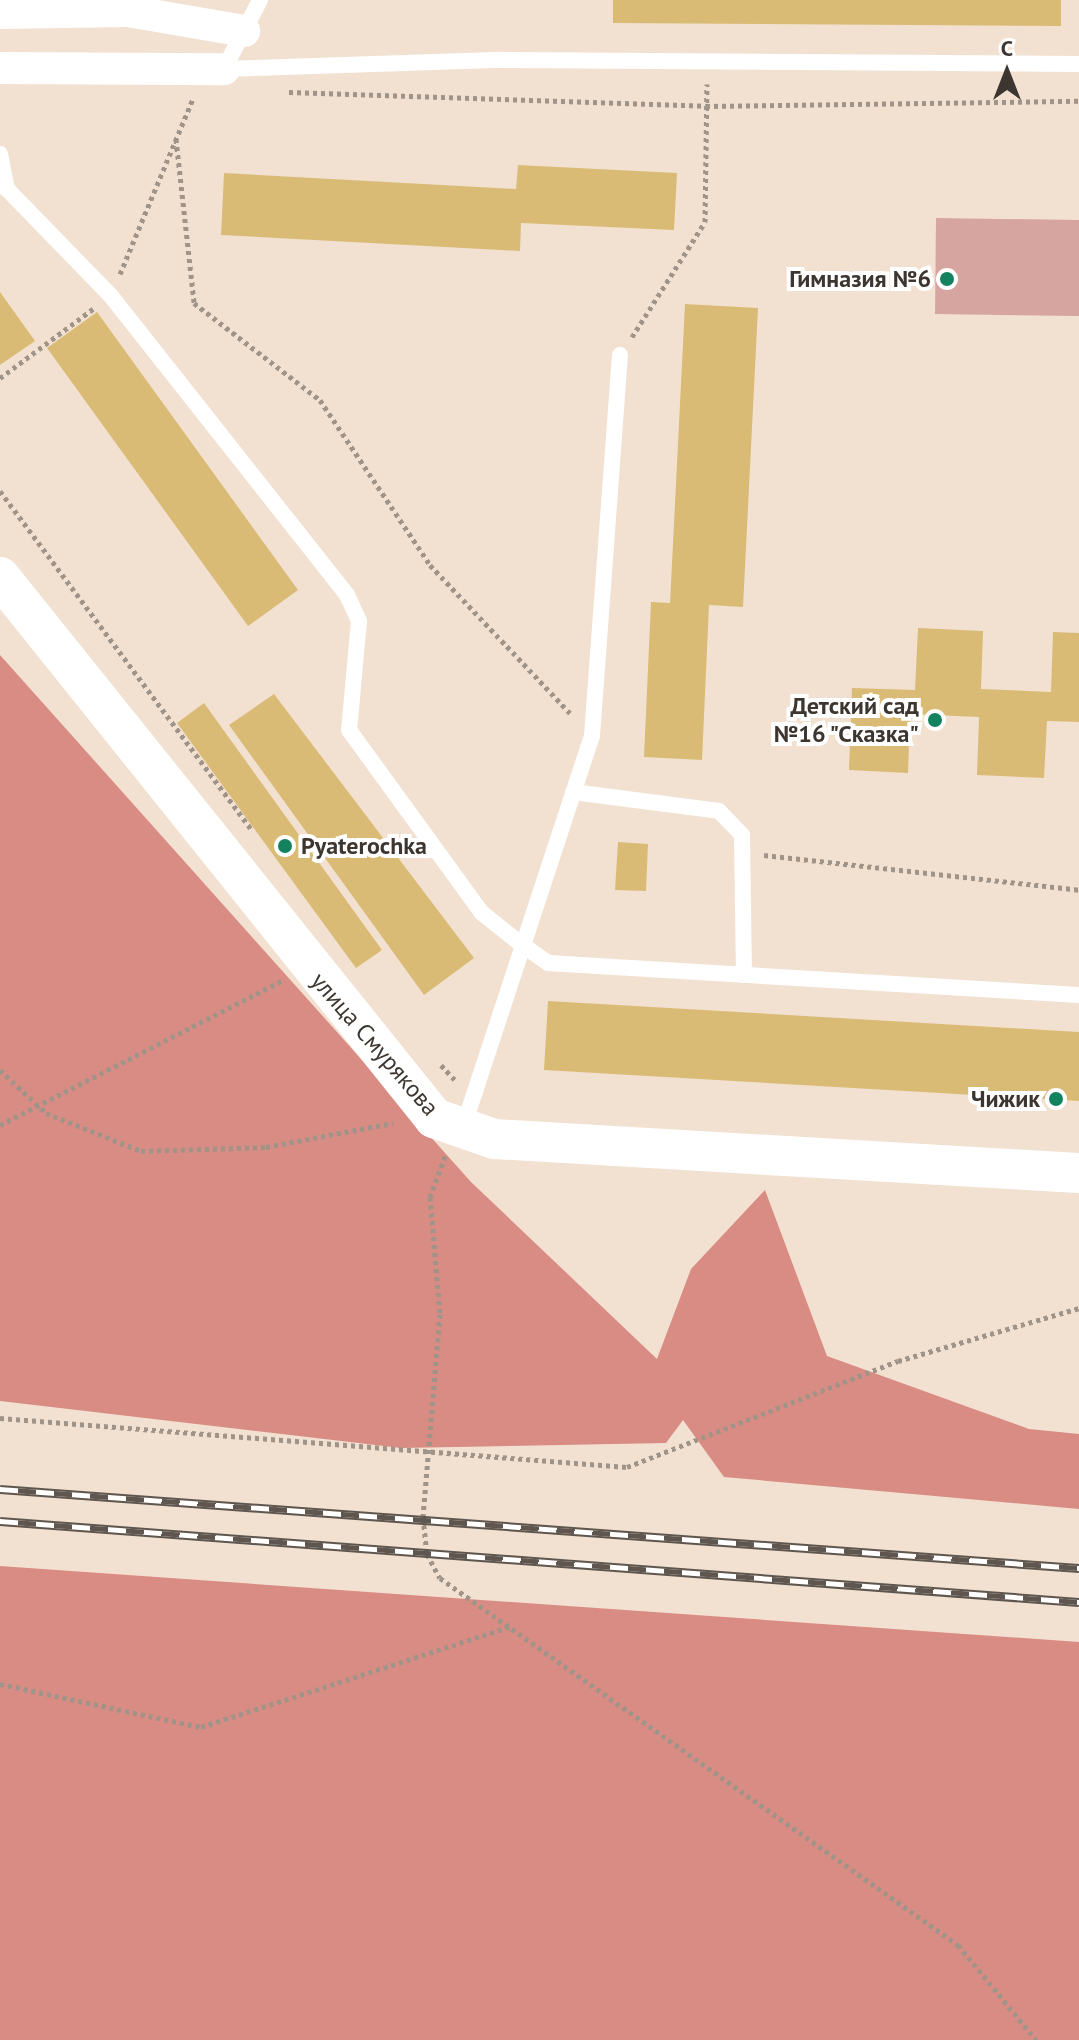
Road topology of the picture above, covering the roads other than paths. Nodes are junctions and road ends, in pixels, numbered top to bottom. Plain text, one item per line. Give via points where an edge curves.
1 (260, 0) edge
2 (122, 6) edge
3 (0, 13) edge
4 (244, 31) junction
5 (1079, 64) edge
6 (0, 68) edge
7 (214, 69) junction
8 (0, 154) edge
9 (620, 355) road end
10 (0, 577) edge
11 (573, 792) junction
12 (521, 944) junction
13 (744, 975) junction
14 (1079, 995) edge
15 (456, 1118) junction
16 (1079, 1173) edge

1 - 4 lane
2 - 3 street
2 - 4 street
4 - 7 lane
5 - 7 lane
6 - 7 street
8 - 12 lane via 7,189 111,296 347,595 359,621 349,730 482,913
9 - 11 lane via 592,736
10 - 15 street, улица Смурякова
11 - 12 lane
11 - 13 lane via 719,811 742,835
12 - 13 lane via 548,963
12 - 15 lane
13 - 14 lane
15 - 16 street, улица Смурякова via 494,1139

